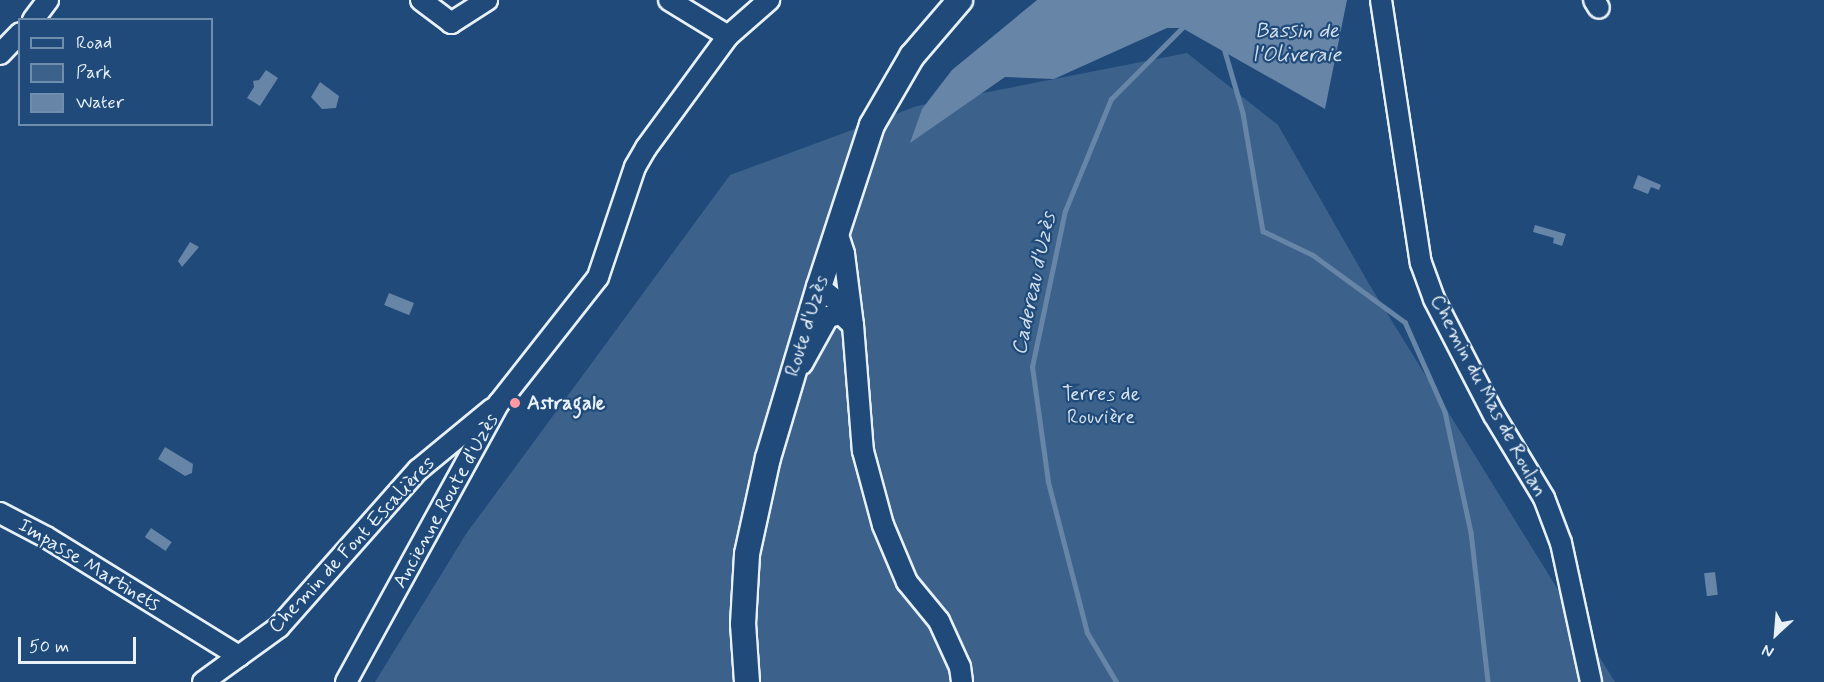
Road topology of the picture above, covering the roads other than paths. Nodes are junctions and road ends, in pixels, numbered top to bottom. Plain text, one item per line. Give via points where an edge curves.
1 (48, 0) edge
2 (421, 0) edge
3 (487, 0) edge
4 (669, 0) edge
5 (769, 0) edge
6 (960, 0) edge
7 (1381, 0) edge
8 (34, 18) edge
9 (18, 35) edge
10 (728, 36) junction
11 (0, 54) edge
12 (837, 232) junction
13 (820, 281) junction
14 (849, 294) junction
15 (853, 325) junction
16 (788, 389) junction
17 (499, 404) junction
18 (0, 513) edge
19 (239, 656) junction
20 (203, 682) edge
21 (346, 682) edge
22 (747, 682) edge
23 (962, 682) edge
24 (1591, 682) edge

1 - 8 street
2 - 3 street via 451,23
4 - 10 street
5 - 10 street, Ancienne Route d'Uzès
6 - 12 main road, Route d'Uzès via 912,56 872,125
7 - 24 street, Chemin du Mas de Roulan via 1421,263 1434,299 1483,394 1544,498 1561,543
9 - 11 street
10 - 17 street, Ancienne Route d'Uzès via 635,167 598,277
12 - 13 main road, Route d'Uzès
12 - 14 street
13 - 14 street via 835,280
13 - 15 street via 842,305
13 - 16 main road, Route d'Uzès
14 - 15 street
15 - 16 street via 841,314 828,317
15 - 23 street via 863,451 883,525 907,582 939,621 960,667
16 - 22 main road, Route d'Uzès via 747,554 743,624
17 - 19 street, Chemin de Font Escalières via 418,470 279,627
17 - 21 street, Ancienne Route d'Uzès
18 - 19 street, Impasse Martinets via 46,537
19 - 20 street, Chemin de Font Escalières

